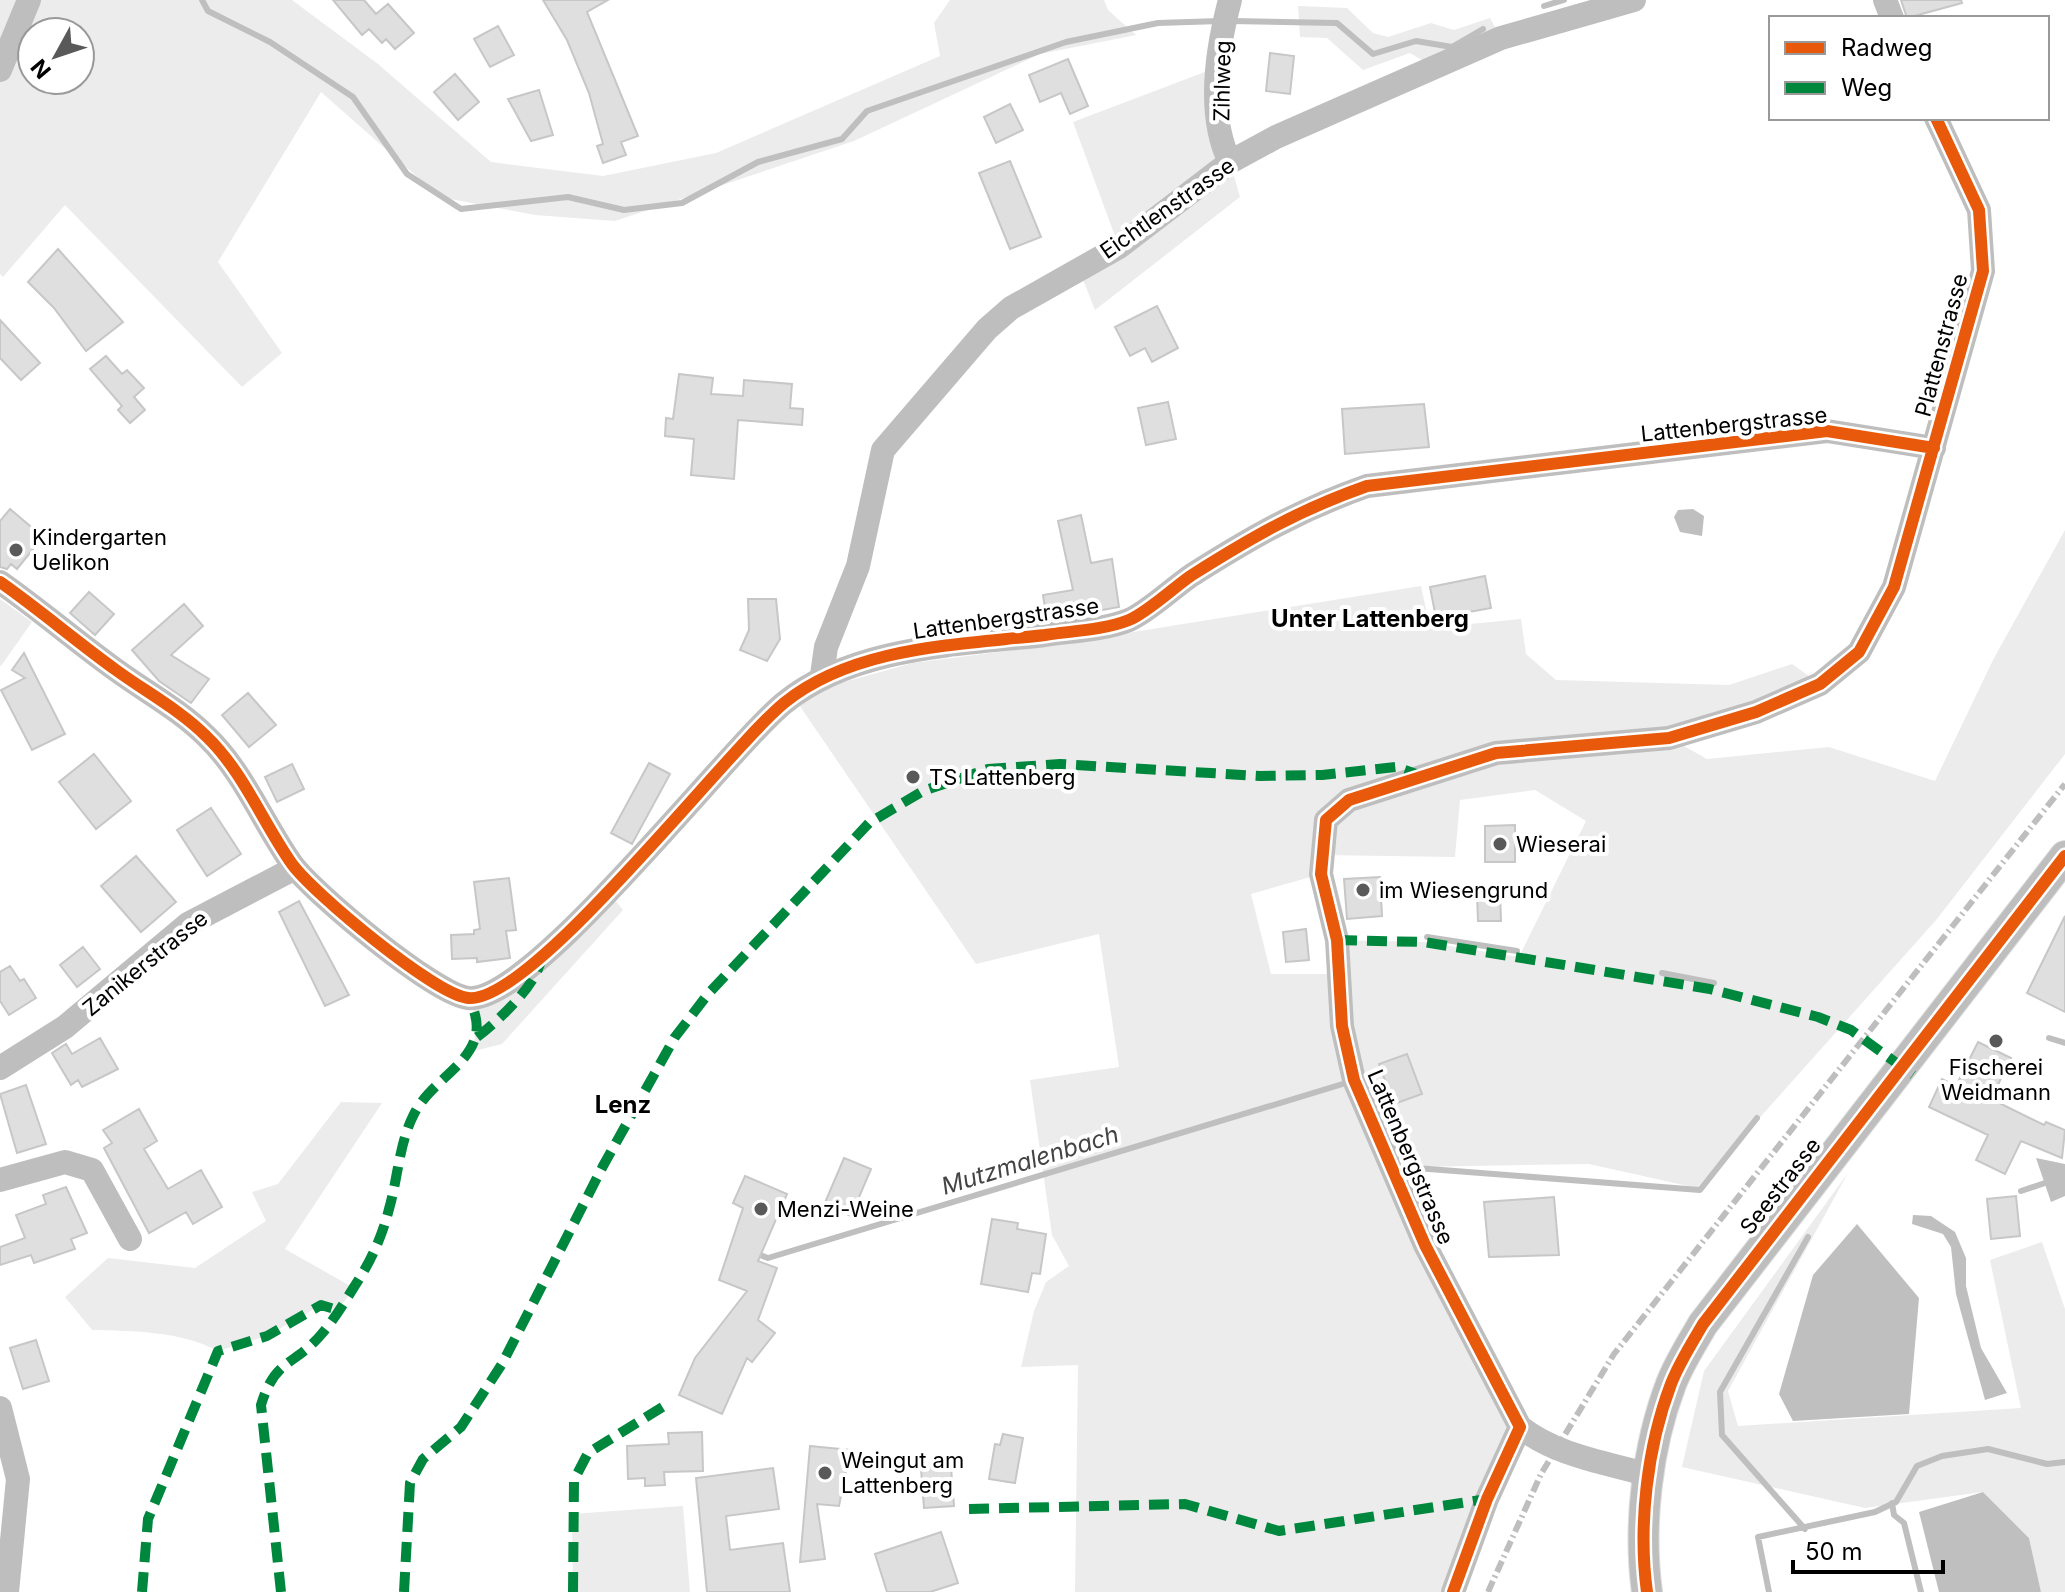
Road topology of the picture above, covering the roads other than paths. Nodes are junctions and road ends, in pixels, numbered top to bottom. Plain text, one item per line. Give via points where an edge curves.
1 (29, 0) edge
2 (1634, 0) edge
3 (1226, 15) edge
4 (0, 70) edge
5 (1937, 120) edge
6 (1230, 162) junction
7 (1934, 448) junction
8 (0, 582) edge
9 (822, 675) junction
10 (2065, 856) edge
11 (295, 868) junction
12 (0, 1068) edge
13 (0, 1180) edge
14 (130, 1239) dead end
15 (0, 1408) edge
16 (1520, 1427) junction
17 (1649, 1475) junction
18 (7, 1592) edge
19 (1453, 1592) edge
20 (1647, 1592) edge

1 - 4 street
2 - 6 street, Eichtlenstrasse via 1501,38
3 - 6 street, Zihlweg via 1218,87 1221,137
5 - 7 street, Plattenstrasse via 1979,210 1983,271
6 - 9 street, Eichtlenstrasse via 1119,247 1011,308 883,450 858,566 826,647
7 - 9 street, Lattenbergstrasse via 1827,431 1367,486 1262,530 1131,619 941,647
7 - 16 street, Lattenbergstrasse via 1894,587 1859,652 1820,684 1756,712 1669,738 1496,753 1349,800 1326,820 1321,874 1337,940 1342,1026 1354,1080 1425,1245
8 - 11 street via 208,737
9 - 11 street, Lattenbergstrasse via 759,724 568,934 513,982 489,994 468,998 438,984 381,944
10 - 17 main road, Seestrasse via 1703,1324 1671,1385
11 - 12 street, Zanikerstrasse via 188,924 74,1020
13 - 14 street via 65,1162 92,1170
15 - 18 street via 18,1479
16 - 17 street via 1539,1442 1571,1454
16 - 19 street
17 - 20 main road, Seestrasse via 1643,1524

